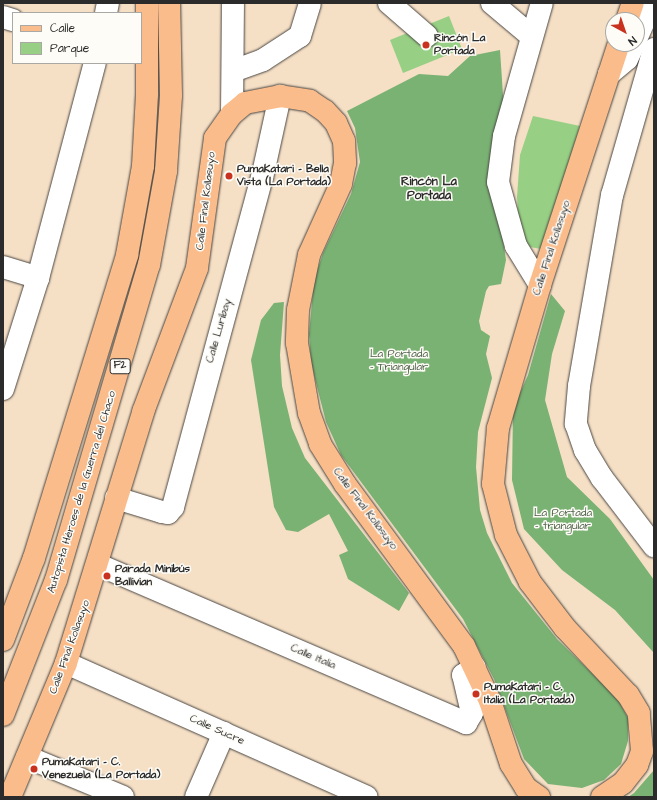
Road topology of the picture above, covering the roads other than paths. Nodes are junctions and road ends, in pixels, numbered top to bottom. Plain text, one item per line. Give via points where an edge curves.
1 (147, 3) edge
2 (169, 3) edge
3 (233, 3) edge
4 (310, 3) edge
5 (389, 3) edge
6 (492, 3) edge
7 (542, 3) edge
8 (652, 3) edge
9 (645, 19) edge
10 (427, 36) dead end
11 (531, 36) junction
12 (654, 49) edge
13 (616, 52) edge
14 (630, 52) edge
15 (95, 64) edge
16 (233, 71) junction
17 (609, 74) junction
18 (280, 96) junction
19 (232, 114) junction
20 (3, 267) edge
21 (38, 278) junction
22 (540, 285) junction
23 (3, 389) edge
24 (116, 498) junction
25 (654, 546) edge
26 (99, 565) junction
27 (3, 640) edge
28 (66, 663) junction
29 (475, 667) junction
30 (3, 715) edge
31 (224, 733) junction
32 (27, 757) junction
33 (531, 794) edge
34 (10, 797) edge
35 (123, 797) edge
36 (196, 797) edge
37 (367, 797) edge
38 (602, 797) edge

1 - 27 main road, F2 via 147,94 143,166 127,255 34,558
2 - 30 main road, Autopista Héroes de la Guerra del Chaco / F2 via 171,95 166,171 149,265 56,580
3 - 16 street
4 - 16 street via 300,36 263,60
5 - 10 street
6 - 11 street
7 - 11 street
8 - 9 street
11 - 22 street via 504,136 498,182 516,246
12 - 25 street via 612,196 579,386 576,424 585,450 602,478
13 - 17 main road, Calle Final Kollasuyo
14 - 17 street via 626,59
15 - 21 street
16 - 19 street
17 - 22 main road, Calle Final Kollasuyo
18 - 19 main road, Calle Final Kollasuyo via 261,98
18 - 24 street, Calle Luribay via 262,178 173,508 168,513 162,512
18 - 29 main road, Calle Final Kollasuyo via 310,101 325,111 336,123 344,141 341,184 309,255 298,310 300,374 309,413 336,471 452,626
19 - 24 main road, Calle Final Kollasuyo via 222,126 212,149 197,268 143,412
20 - 21 street
21 - 23 street
22 - 38 main road, Calle Final Kollasuyo via 498,428 493,484 506,535 530,582 564,628 628,695 639,713 642,751 637,764 623,783
24 - 26 main road, Calle Final Kollasuyo
26 - 28 main road, Calle Final Kollasuyo
26 - 29 street, Calle Italia via 466,723 472,713 463,675
28 - 31 street, Calle Sucre
28 - 32 main road, Calle Final Kollasuyo
29 - 33 main road, Calle Final Kollasuyo via 511,764
31 - 36 street
31 - 37 street, Calle Sucre
32 - 34 main road, Calle Final Kollasuyo
32 - 35 street

